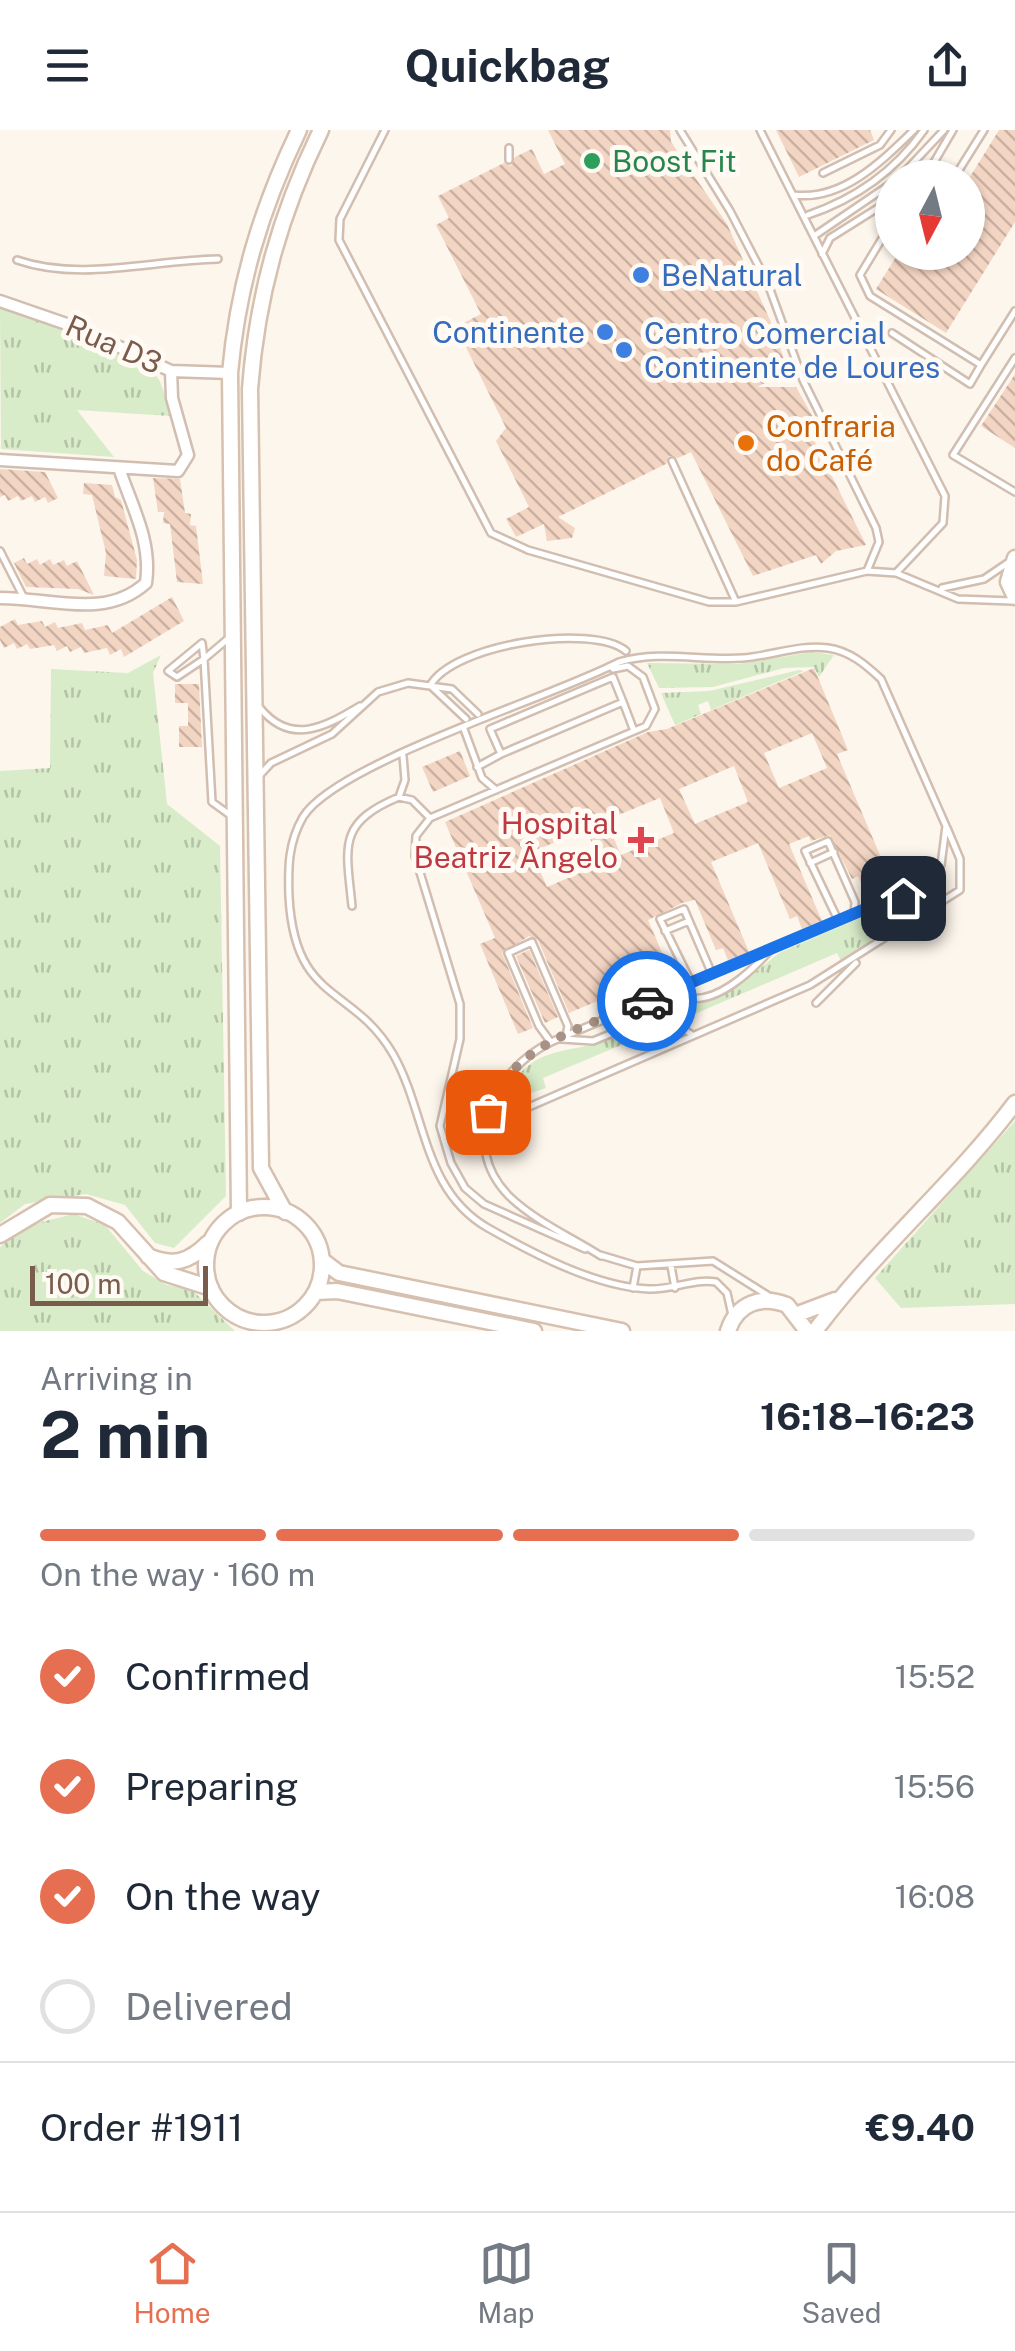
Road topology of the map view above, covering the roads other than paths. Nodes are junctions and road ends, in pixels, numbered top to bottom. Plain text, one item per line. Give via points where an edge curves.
1 (299, 130) edge
2 (321, 130) edge
3 (385, 130) edge
4 (680, 130) edge
5 (760, 130) edge
6 (891, 130) edge
7 (900, 130) edge
8 (914, 130) edge
9 (924, 130) edge
10 (944, 130) edge
11 (953, 130) edge
12 (984, 130) edge
13 (907, 137) junction
14 (508, 148) dead end
15 (509, 160) dead end
16 (916, 160) edge
17 (935, 160) edge
18 (965, 160) edge
19 (824, 172) dead end
20 (792, 195) junction
21 (875, 198) edge
22 (875, 210) edge
23 (808, 215) dead end
24 (817, 234) dead end
25 (875, 250) edge
26 (822, 254) junction
27 (218, 259) dead end
28 (17, 260) dead end
29 (0, 301) edge
30 (1015, 311) edge
31 (892, 334) dead end
32 (1015, 358) edge
33 (981, 365) junction
34 (171, 370) junction
35 (230, 373) junction
36 (0, 460) edge
37 (672, 461) dead end
38 (119, 468) junction
39 (1015, 492) edge
40 (0, 552) edge
41 (1015, 558) edge
42 (867, 571) junction
43 (896, 573) junction
44 (935, 588) junction
45 (0, 598) edge
46 (24, 598) junction
47 (1015, 599) edge
48 (736, 602) junction
49 (232, 636) junction
50 (626, 652) dead end
51 (204, 658) junction
52 (602, 671) junction
53 (430, 686) junction
54 (253, 694) junction
55 (622, 702) junction
56 (362, 705) junction
57 (478, 714) dead end
58 (466, 719) dead end
59 (464, 729) junction
60 (634, 732) junction
61 (403, 754) junction
62 (502, 754) junction
63 (478, 768) junction
64 (254, 788) junction
65 (496, 790) junction
66 (400, 797) junction
67 (236, 818) junction
68 (430, 818) junction
69 (946, 826) junction
70 (834, 852) junction
71 (810, 863) junction
72 (896, 896) junction
73 (352, 906) dead end
74 (854, 914) junction
75 (915, 917) junction
76 (689, 921) junction
77 (838, 921) junction
78 (666, 931) junction
79 (771, 949) junction
80 (864, 953) junction
81 (712, 974) junction
82 (691, 983) junction
83 (668, 992) junction
84 (659, 996) junction
85 (685, 997) dead end
86 (816, 1004) dead end
87 (650, 1012) dead end
88 (694, 1034) junction
89 (559, 1039) junction
90 (672, 1044) junction
91 (499, 1084) junction
92 (1015, 1103) edge
93 (527, 1104) junction
94 (485, 1126) junction
95 (285, 1212) junction
96 (238, 1213) junction
97 (0, 1236) edge
98 (211, 1241) junction
99 (142, 1253) junction
100 (601, 1256) junction
101 (322, 1260) junction
102 (636, 1266) junction
103 (671, 1266) junction
104 (211, 1288) junction
105 (633, 1288) junction
106 (675, 1288) junction
107 (316, 1292) junction
108 (774, 1300) junction
109 (836, 1300) junction
110 (798, 1314) junction
111 (730, 1325) edge
112 (534, 1331) edge
113 (622, 1331) edge
114 (806, 1331) edge
115 (815, 1331) edge

1 - 35 main road via 255,234
2 - 54 main road via 281,221 253,342
3 - 48 lane via 340,219 339,240 490,533 661,589
4 - 42 lane via 768,284 803,380 876,528 880,542
5 - 20 lane
6 - 19 lane via 880,145
7 - 13 lane
8 - 13 lane
9 - 23 lane via 871,184
10 - 16 lane
11 - 17 lane
12 - 18 lane
13 - 20 lane via 829,194
14 - 15 lane
20 - 26 lane
21 - 24 lane
22 - 26 lane via 830,238
25 - 33 lane via 860,274 870,296
26 - 43 lane via 946,496 943,523
27 - 28 lane via 118,268 38,268
29 - 34 street, Rua D3 via 81,328
30 - 33 lane
31 - 33 lane via 970,384
32 - 39 lane via 954,454
34 - 35 street, Rua D3
34 - 38 street via 188,462 172,472
35 - 49 main road
36 - 38 street
37 - 48 lane
38 - 46 street via 149,560 146,582 126,600 100,604
40 - 46 lane
41 - 44 lane via 984,579
41 - 47 main road via 1008,582
42 - 43 lane
42 - 48 lane
43 - 44 lane
44 - 47 lane via 977,602
45 - 46 street
49 - 51 lane
49 - 67 main road
50 - 53 lane via 600,639 498,646 460,658
51 - 51 lane via 176,677 168,671 202,644
51 - 67 lane via 212,802
52 - 59 lane
52 - 60 lane via 628,666 643,677 654,716
52 - 69 lane via 661,654 728,658 809,647 840,651 882,679
53 - 56 lane via 393,686
53 - 57 lane via 452,689
53 - 58 lane
54 - 56 lane via 276,725 302,732
54 - 64 main road
55 - 60 lane
55 - 62 lane
55 - 62 lane via 613,677 490,729
56 - 64 lane via 324,739 272,764
59 - 61 lane
59 - 63 lane
60 - 65 lane
61 - 66 lane
61 - 105 lane via 347,780 304,816 287,858 291,931 300,956 314,979 390,1050 409,1087 436,1176 455,1202 485,1227
62 - 63 lane
63 - 65 lane
64 - 95 main road via 261,1168
65 - 68 lane
66 - 68 lane
66 - 73 lane via 365,813 351,830
67 - 96 main road
68 - 100 lane via 416,836 416,856 460,1004 460,1040 440,1126 451,1163 484,1204
69 - 72 lane via 946,852 934,874
69 - 75 lane via 962,885
70 - 71 lane
70 - 71 lane via 828,840 804,851
70 - 74 lane via 856,902
71 - 77 lane
72 - 74 lane
72 - 75 lane
74 - 77 lane
75 - 80 lane
76 - 78 lane
76 - 78 lane via 684,909 660,919
76 - 81 lane
77 - 79 lane
78 - 82 lane
79 - 81 lane
79 - 85 lane via 740,980
80 - 86 lane
80 - 88 lane via 810,985
81 - 82 lane
82 - 83 lane
83 - 84 lane
83 - 88 lane via 685,1032
84 - 89 lane
84 - 90 lane via 675,1034
87 - 89 lane via 598,1040
88 - 90 lane
89 - 89 lane via 568,1026 532,942 508,953 539,1026
89 - 91 lane via 525,1056
90 - 93 lane
91 - 93 lane via 506,1101
91 - 94 lane
92 - 109 main road
93 - 94 lane
94 - 100 lane via 493,1172 510,1196
95 - 96 main road
95 - 101 main road via 305,1224
96 - 98 main road
97 - 99 main road via 50,1205 86,1206 118,1222
98 - 99 main road via 182,1262
98 - 104 main road
99 - 104 main road via 164,1273
100 - 102 lane
101 - 107 main road
101 - 113 main road via 339,1273
102 - 103 lane
102 - 105 lane
103 - 106 lane
103 - 108 lane via 712,1261
104 - 107 main road via 225,1309 261,1324 299,1312
105 - 106 lane
106 - 111 lane via 716,1282 727,1293
107 - 112 main road
108 - 110 main road
108 - 111 main road via 750,1303
109 - 110 main road
109 - 115 main road
110 - 114 main road

